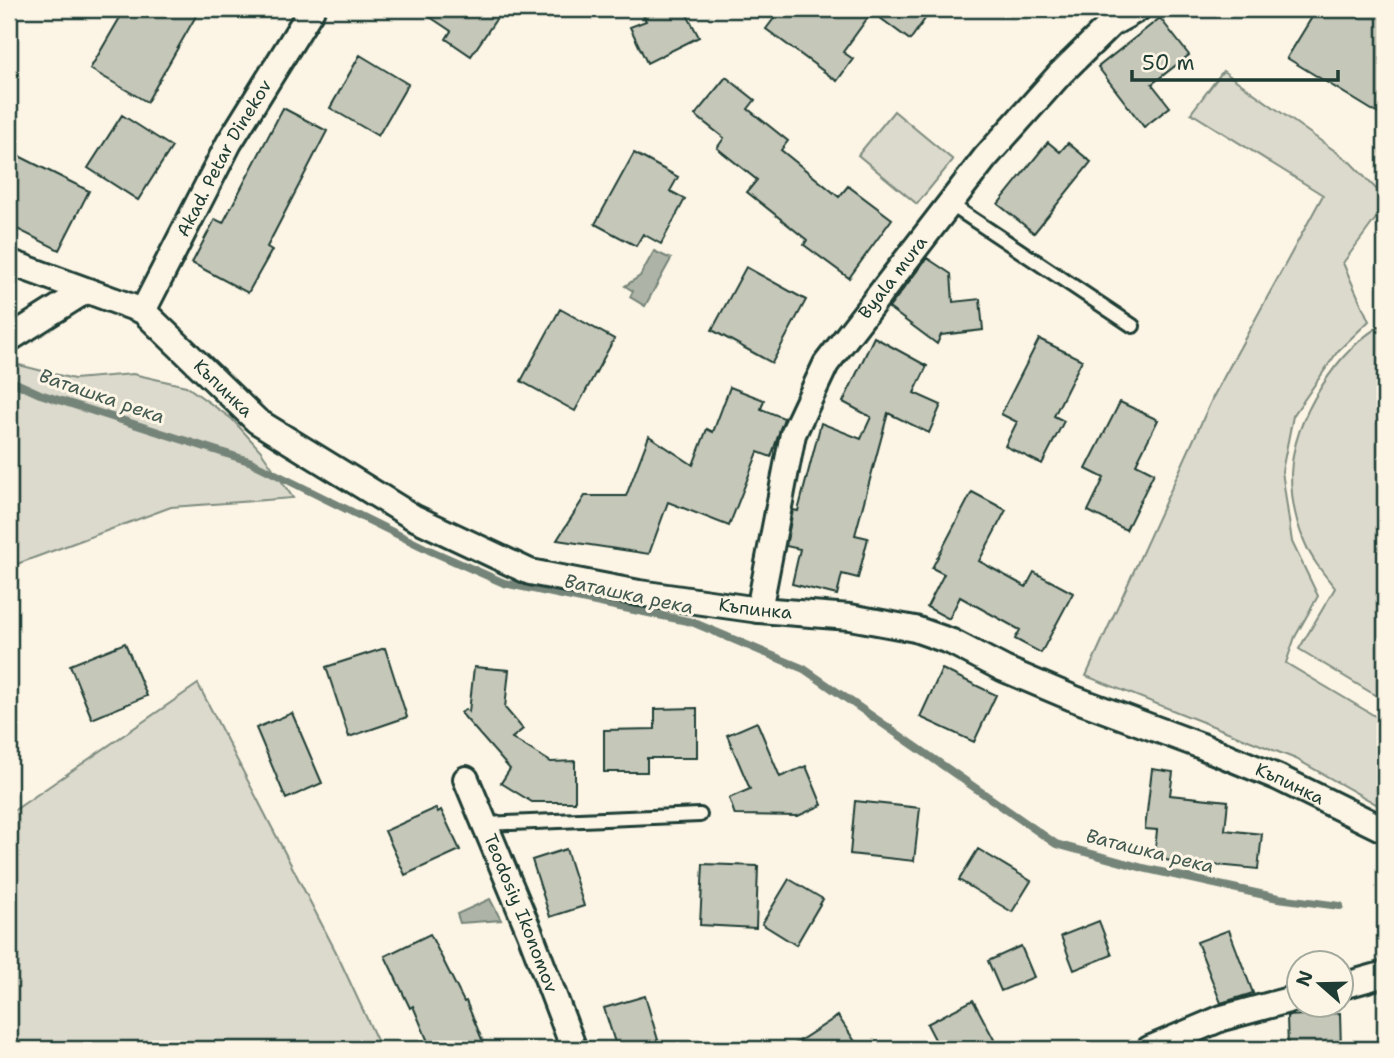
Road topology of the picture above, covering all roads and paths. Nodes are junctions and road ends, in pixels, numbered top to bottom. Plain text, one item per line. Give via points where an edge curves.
1 (312, 9) edge
2 (1138, 9) edge
3 (950, 204) junction
4 (9, 262) edge
5 (85, 291) junction
6 (143, 311) junction
7 (1133, 326) dead end
8 (9, 339) edge
9 (759, 610) junction
10 (466, 779) dead end
11 (700, 815) dead end
12 (485, 824) junction
13 (1385, 830) edge
14 (1385, 974) edge
15 (1356, 982) edge
16 (1286, 1001) edge
17 (574, 1049) edge
18 (1149, 1049) edge

1 - 6 street, Akad. Petar Dinekov via 229,142
2 - 3 street, Byala mura via 1111,24 1060,74
3 - 7 lane
3 - 9 street, Byala mura via 826,364 793,434
4 - 5 street, Къпинка
5 - 6 street, Къпинка
5 - 8 street
6 - 9 street, Къпинка via 257,421 413,517 530,572
9 - 13 street, Къпинка via 850,617 915,629 952,642 1085,704 1277,777
10 - 12 street, Teodosiy Ikonomov
11 - 12 lane
12 - 17 street, Teodosiy Ikonomov
14 - 15 street
16 - 18 street via 1222,1018

